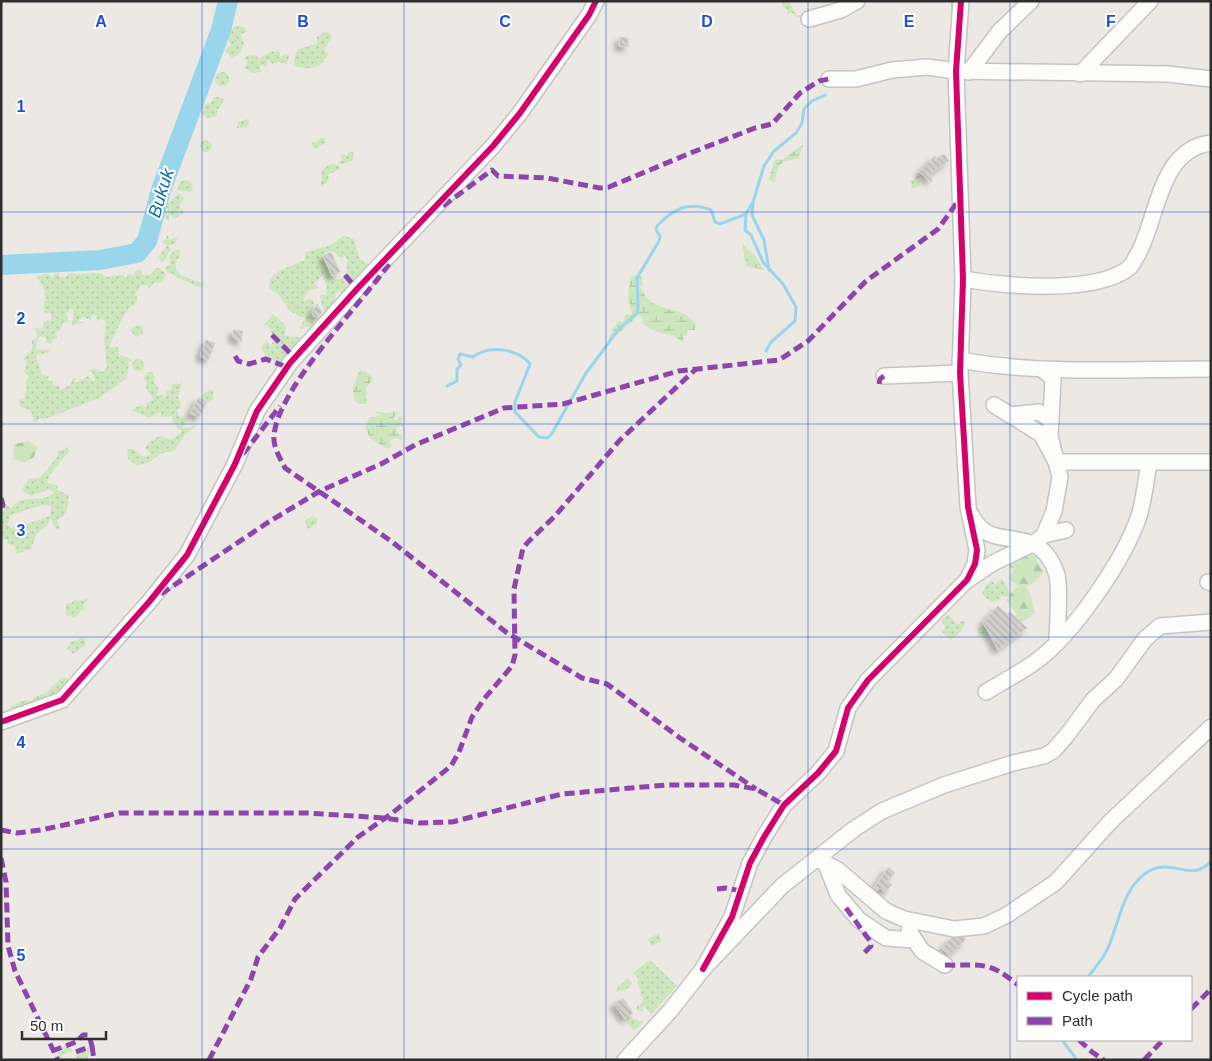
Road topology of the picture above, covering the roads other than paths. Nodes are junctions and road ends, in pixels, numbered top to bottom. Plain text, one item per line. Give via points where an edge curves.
1 (596, 1) edge
2 (857, 1) edge
3 (962, 1) edge
4 (1031, 1) edge
5 (1150, 1) edge
6 (809, 19) dead end
7 (963, 72) junction
8 (1080, 74) junction
9 (829, 79) dead end
10 (1211, 79) edge
11 (1211, 144) edge
12 (963, 279) junction
13 (960, 367) junction
14 (1042, 369) junction
15 (1211, 369) edge
16 (884, 376) dead end
17 (994, 405) dead end
18 (1010, 415) junction
19 (1045, 416) junction
20 (1056, 462) junction
21 (1211, 462) edge
22 (1149, 463) junction
23 (968, 507) junction
24 (1066, 530) dead end
25 (1039, 539) junction
26 (968, 580) junction
27 (1211, 622) edge
28 (1057, 642) junction
29 (986, 692) dead end
30 (1, 722) edge
31 (1211, 727) edge
32 (822, 861) junction
33 (886, 911) junction
34 (914, 940) junction
35 (945, 965) dead end
36 (703, 969) junction
37 (625, 1060) edge

1 - 30 street via 494,146 357,289 269,391 256,410 235,464 187,555 149,602 62,700
2 - 6 street via 841,10
3 - 7 street
4 - 7 street
5 - 8 street
7 - 8 street
7 - 9 street via 927,67 892,70 856,79
7 - 12 street
8 - 10 street via 1168,74
11 - 12 street via 1198,145 1178,162 1161,187 1142,246 1131,266 1117,274 1081,285 998,285
12 - 13 street
13 - 14 street
13 - 16 street
13 - 23 street
14 - 15 street
14 - 19 street via 1053,379 1053,394
17 - 18 street
18 - 19 street
18 - 20 street via 1041,434
19 - 20 street
20 - 22 street
20 - 25 street via 1060,478 1054,511
21 - 22 street
22 - 28 street via 1140,510 1128,542 1089,603
23 - 25 street via 975,522 987,533
23 - 26 street via 977,550
24 - 25 street
25 - 26 street via 993,562
25 - 28 street via 1040,547 1057,573
26 - 36 street via 868,680 848,708 836,751 784,805 764,837 750,863 732,917
27 - 32 street via 1160,626 1145,639 1116,679 1093,700 1053,751 944,785 882,812 854,829
28 - 29 street via 1036,661
31 - 33 street via 1110,822 1056,882 1007,914 984,926 954,929 904,919
32 - 33 street via 838,870
32 - 34 street via 838,895 874,933 886,938
32 - 36 street via 782,886
33 - 34 street via 908,930
34 - 35 street via 922,952
36 - 37 street

